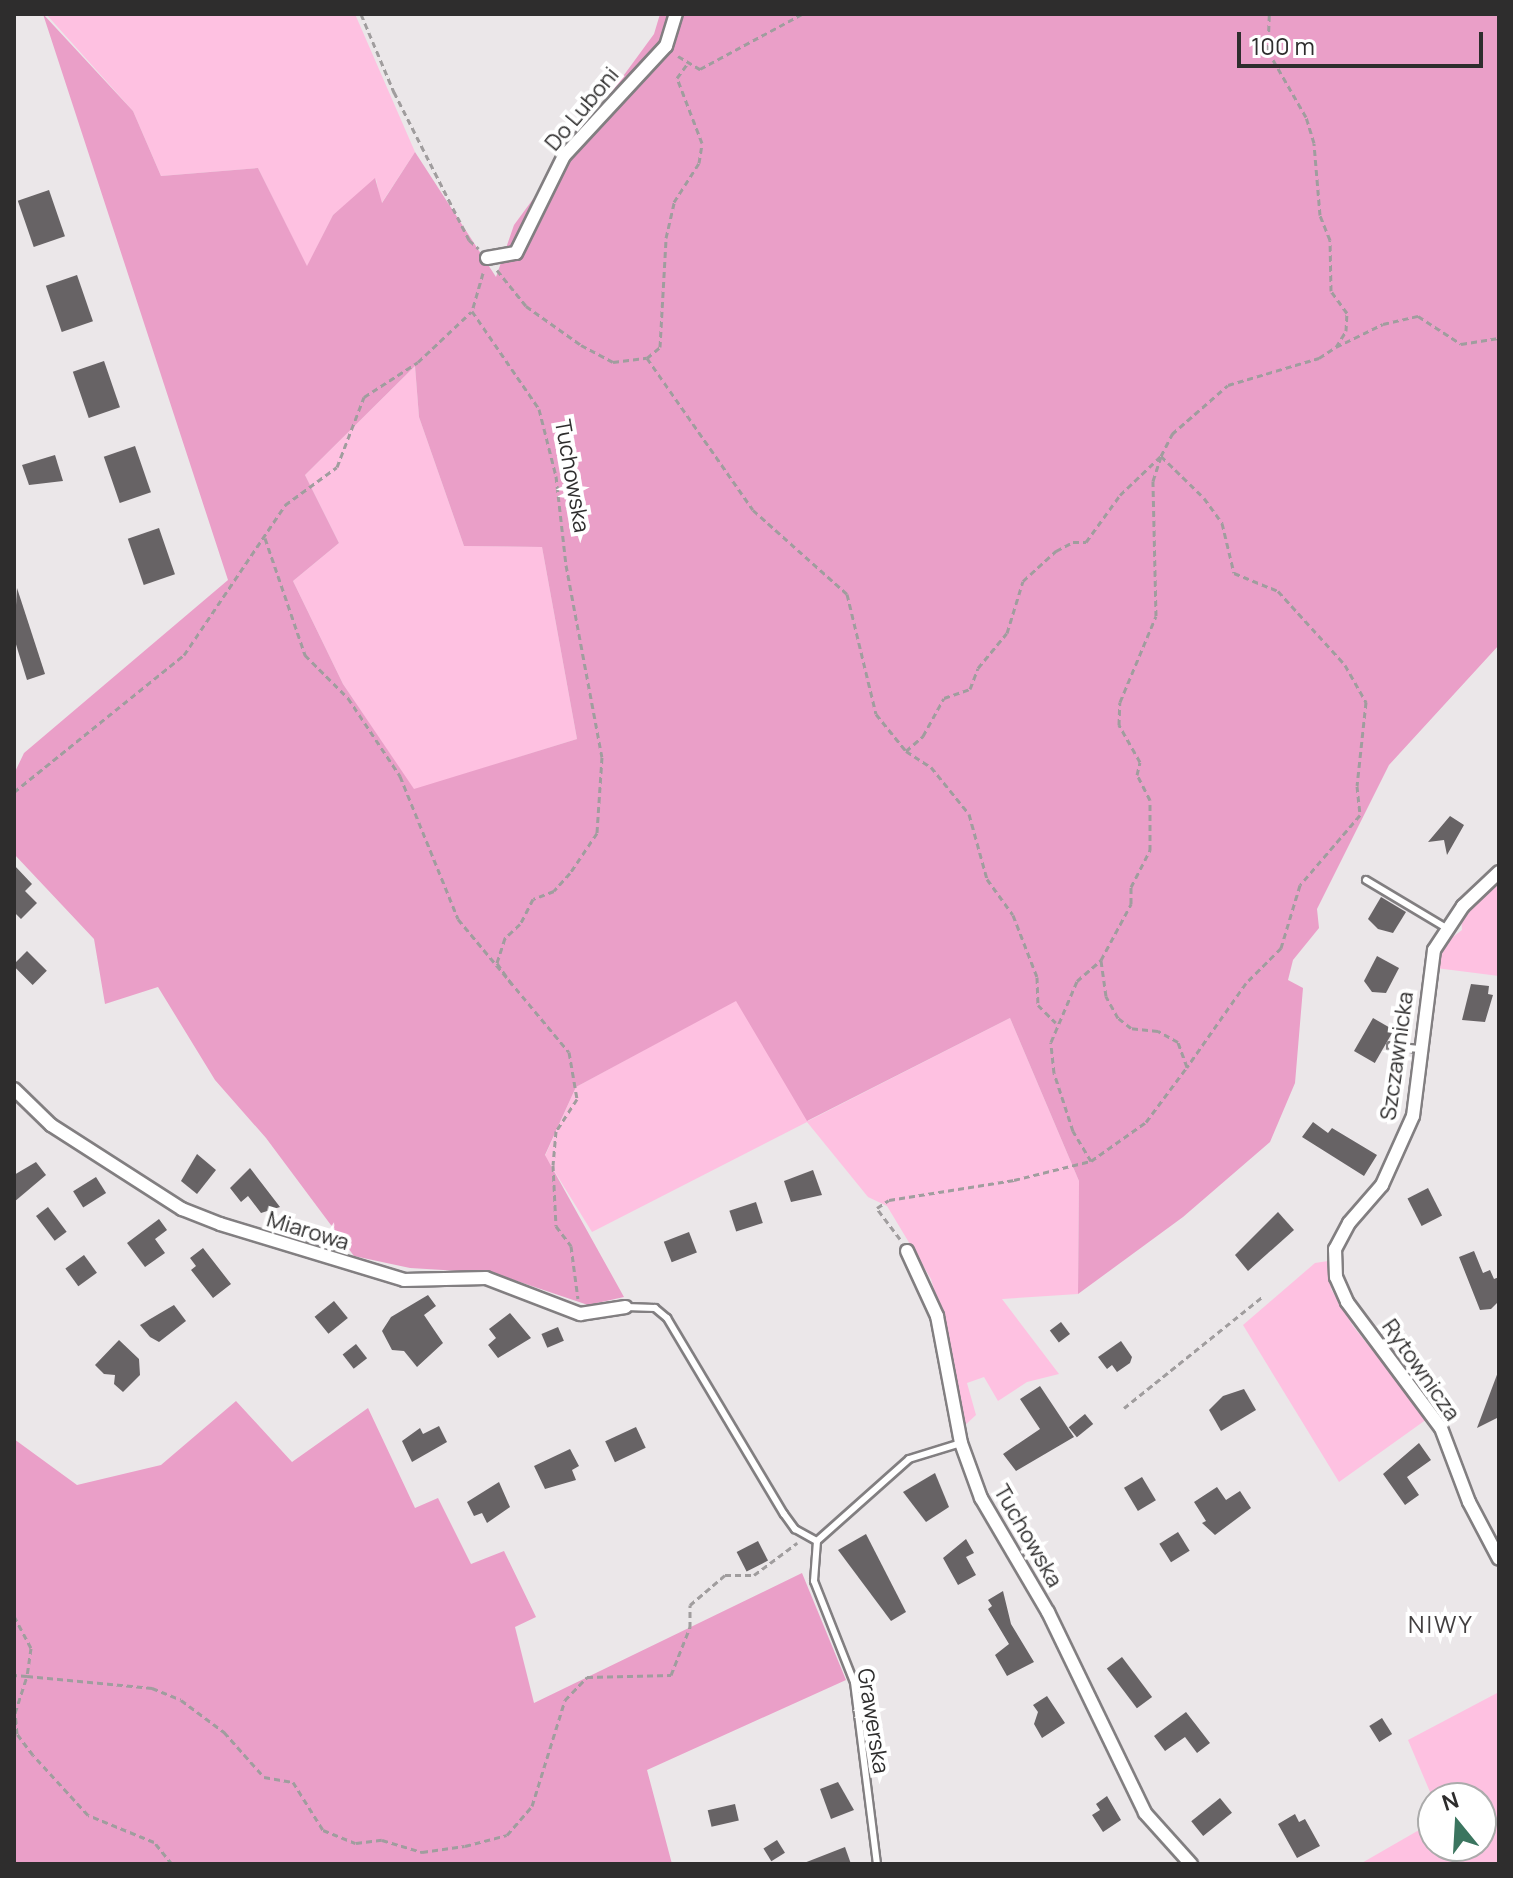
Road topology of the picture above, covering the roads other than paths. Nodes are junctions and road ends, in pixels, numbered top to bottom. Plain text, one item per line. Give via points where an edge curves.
1 (676, 14) edge
2 (487, 258) road end
3 (1499, 872) edge
4 (1366, 880) dead end
5 (1448, 929) junction
6 (1391, 1046) dead end
7 (1419, 1049) junction
8 (14, 1089) edge
9 (1335, 1249) joint
10 (907, 1251) road end
11 (625, 1307) joint
12 (961, 1443) junction
13 (817, 1541) junction
14 (1499, 1559) edge
15 (877, 1864) edge
16 (1191, 1864) edge

1 - 2 street, Do Luboni via 666,46 564,156 516,253
3 - 5 street, Szczawnicka via 1463,906
4 - 5 lane
5 - 7 street, Szczawnicka via 1434,950
6 - 7 lane
7 - 9 street, Szczawnicka via 1413,1116 1398,1152 1382,1185 1349,1223
8 - 11 street, Miarowa via 51,1125 182,1209 207,1219 404,1280 486,1278 580,1314
9 - 14 street, Rytownicza via 1336,1277 1347,1302 1441,1428 1469,1502
10 - 12 street, Tuchowska via 937,1316
11 - 13 lane via 655,1308 667,1318 784,1514 795,1529
12 - 13 lane via 909,1459
12 - 16 street, Tuchowska via 981,1498 1048,1612 1145,1813
13 - 15 lane, Grawerska via 814,1581 854,1682

